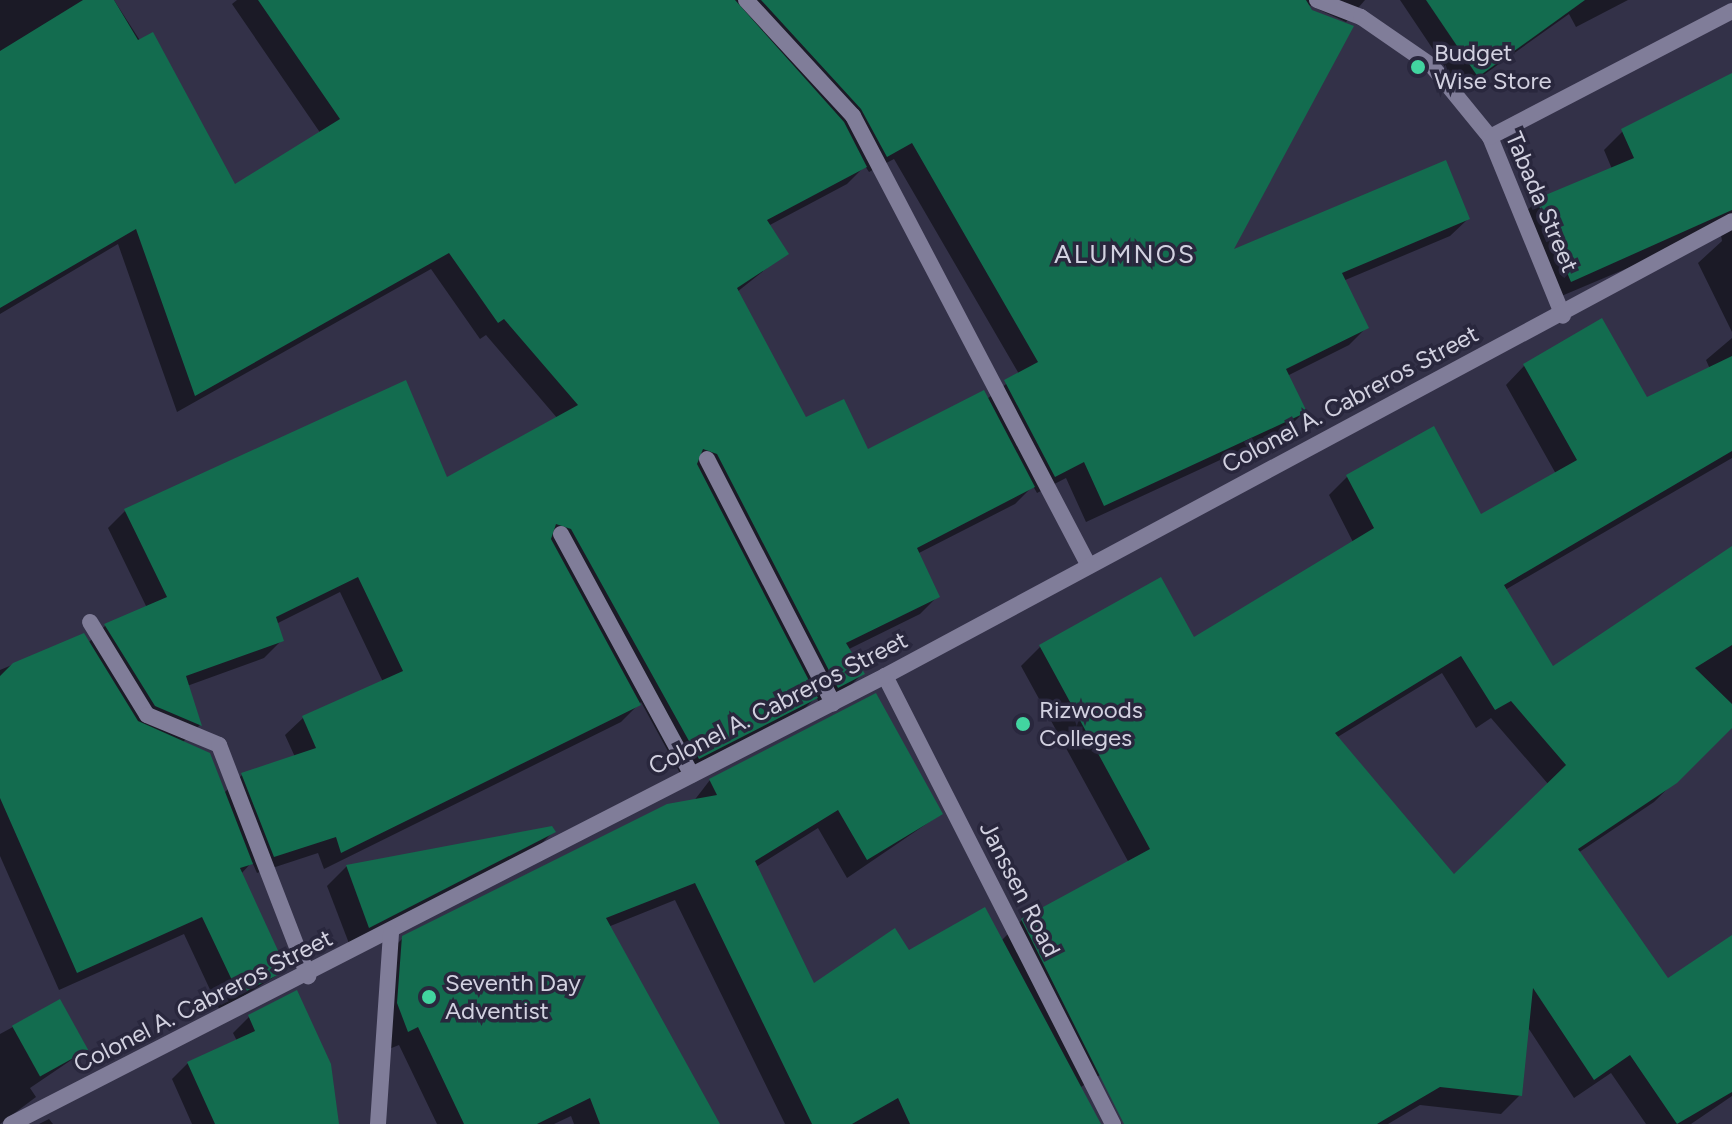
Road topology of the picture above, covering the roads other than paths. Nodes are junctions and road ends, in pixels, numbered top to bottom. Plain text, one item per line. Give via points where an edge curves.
1 (746, 0) edge
2 (1317, 0) edge
3 (1732, 11) edge
4 (1490, 137) junction
5 (1732, 221) edge
6 (1563, 316) junction
7 (707, 459) dead end
8 (561, 534) dead end
9 (1089, 566) junction
10 (90, 622) dead end
11 (885, 676) junction
12 (833, 703) junction
13 (692, 775) junction
14 (391, 933) junction
15 (308, 976) junction
16 (11, 1124) edge
17 (378, 1124) edge
18 (1113, 1124) edge

1 - 9 street via 853,116
2 - 4 street, Tabada Street via 1361,17 1432,66
3 - 4 street
4 - 6 street, Tabada Street
5 - 6 street, Colonel A. Cabreros Street
6 - 9 street, Colonel A. Cabreros Street
7 - 12 street
8 - 13 street
9 - 11 street, Colonel A. Cabreros Street
10 - 15 street via 147,715 219,745
11 - 12 street, Colonel A. Cabreros Street
11 - 18 street, Janssen Road
12 - 13 street, Colonel A. Cabreros Street
13 - 14 street, Colonel A. Cabreros Street
14 - 15 street, Colonel A. Cabreros Street
14 - 17 street
15 - 16 street, Colonel A. Cabreros Street

